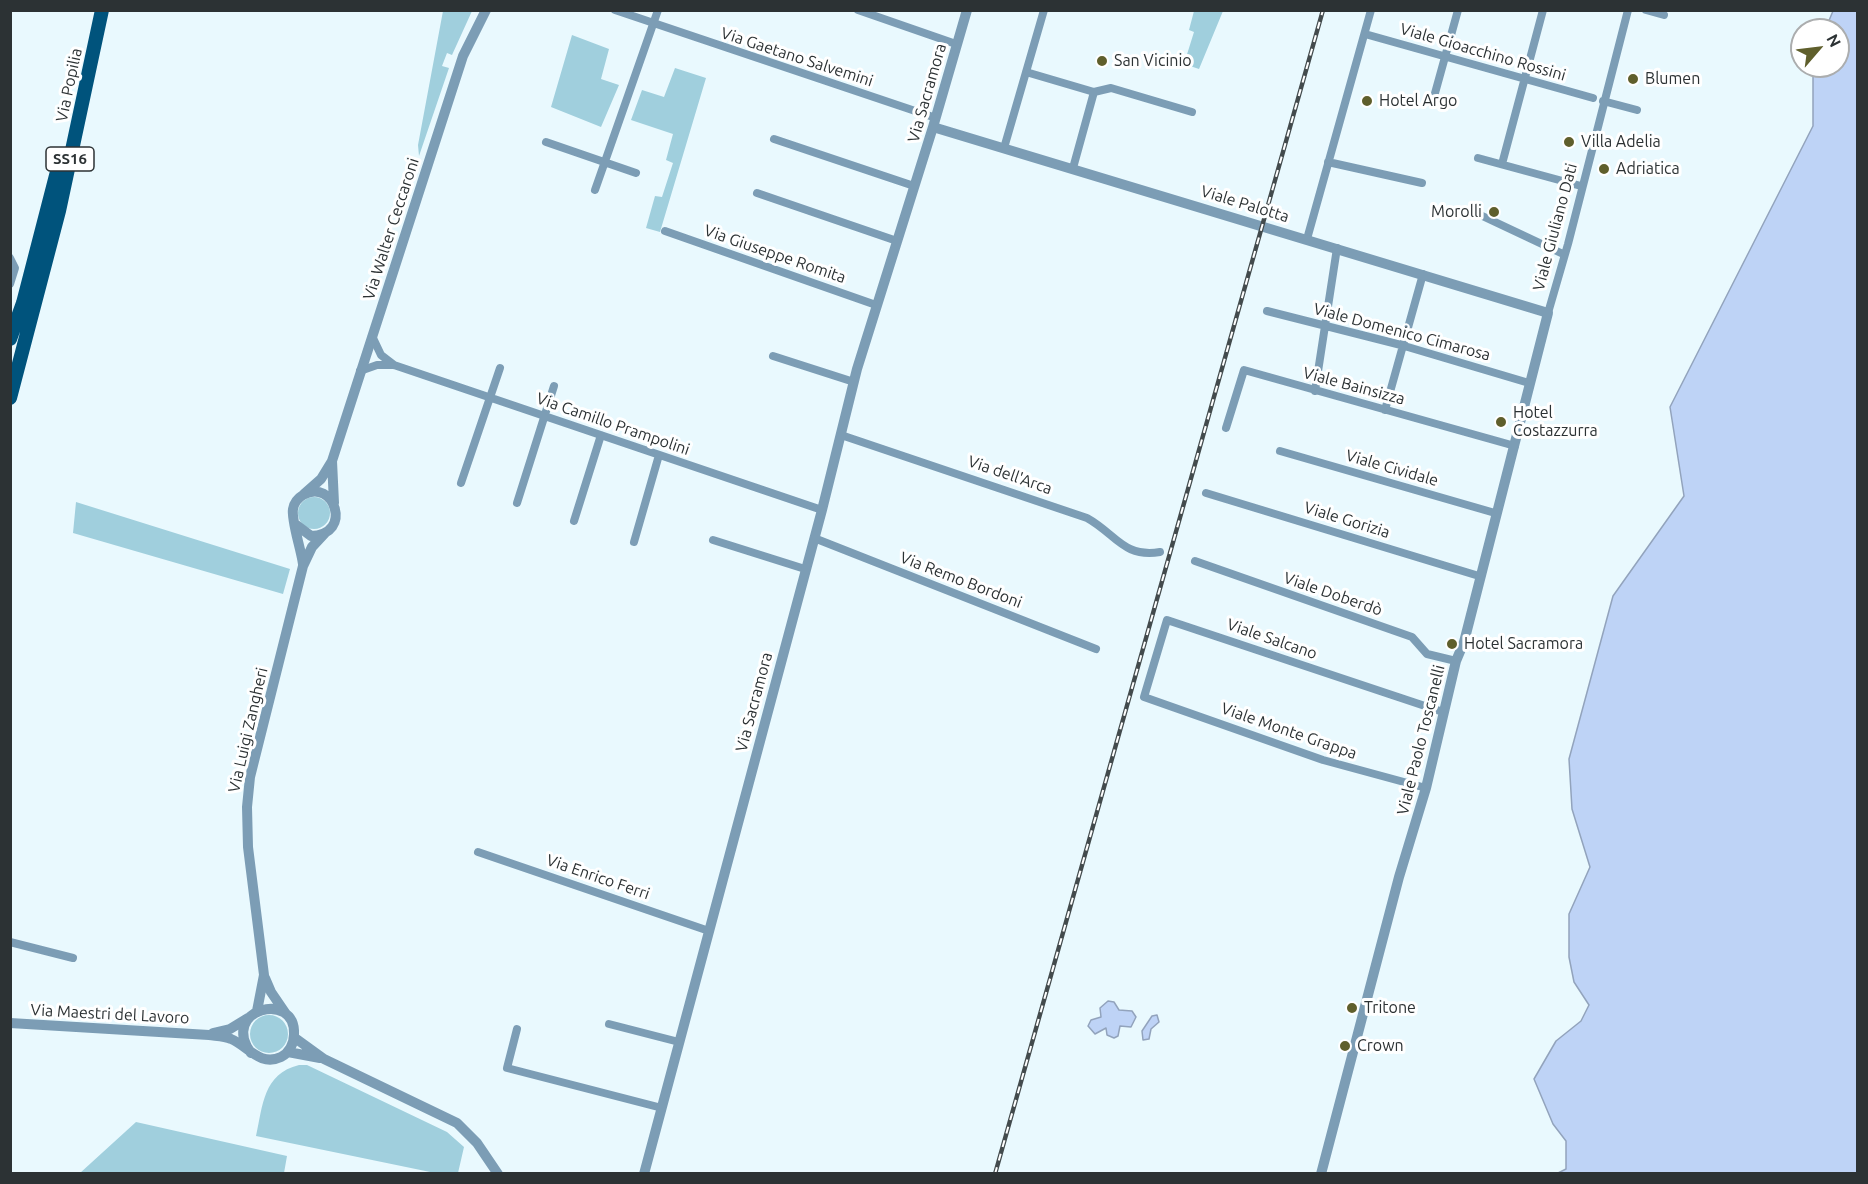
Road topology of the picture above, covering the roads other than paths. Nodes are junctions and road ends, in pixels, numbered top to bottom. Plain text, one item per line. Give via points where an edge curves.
1 (93, 10) edge
2 (102, 10) edge
3 (486, 10) edge
4 (615, 10) edge
5 (658, 10) edge
6 (858, 10) edge
7 (967, 10) edge
8 (1044, 10) edge
9 (1371, 10) edge
10 (1458, 10) edge
11 (1543, 10) edge
12 (1628, 10) edge
13 (1646, 10) edge
14 (1664, 15) dead end
15 (652, 24) junction
16 (1365, 34) junction
17 (956, 44) junction
18 (1444, 57) junction
19 (1026, 72) junction
20 (1523, 78) junction
21 (1094, 92) junction
22 (1593, 99) dead end
23 (1603, 101) junction
24 (1432, 104) dead end
25 (1637, 110) dead end
26 (1192, 112) dead end
27 (934, 123) junction
28 (774, 139) dead end
29 (546, 142) dead end
30 (818, 148) dead end
31 (1004, 148) junction
32 (1478, 158) dead end
33 (605, 161) junction
34 (1328, 162) junction
35 (1502, 164) junction
36 (1073, 168) junction
37 (636, 173) dead end
38 (1422, 183) dead end
39 (914, 185) junction
40 (1581, 186) junction
41 (595, 190) dead end
42 (757, 194) dead end
43 (1476, 213) dead end
44 (664, 231) dead end
45 (1307, 239) junction
46 (897, 241) junction
47 (1337, 248) junction
48 (1563, 254) junction
49 (11, 259) edge
50 (1423, 274) junction
51 (10, 284) edge
52 (28, 304) junction
53 (876, 305) junction
54 (1267, 311) dead end
55 (1548, 313) junction
56 (1326, 326) junction
57 (372, 336) junction
58 (10, 339) edge
59 (1401, 345) junction
60 (772, 356) dead end
61 (394, 365) junction
62 (10, 366) edge
63 (500, 368) dead end
64 (360, 371) junction
65 (854, 382) junction
66 (1529, 382) junction
67 (554, 386) dead end
68 (1315, 391) junction
69 (10, 398) edge
70 (490, 398) junction
71 (1384, 410) junction
72 (544, 416) junction
73 (1226, 428) dead end
74 (601, 435) junction
75 (841, 435) junction
76 (1515, 446) junction
77 (1281, 451) dead end
78 (659, 455) junction
79 (332, 461) junction
80 (461, 483) dead end
81 (304, 494) junction
82 (1206, 494) dead end
83 (334, 503) junction
84 (517, 503) dead end
85 (822, 510) junction
86 (1495, 513) junction
87 (574, 521) dead end
88 (295, 524) junction
89 (325, 533) junction
90 (814, 538) junction
91 (713, 540) dead end
92 (634, 542) dead end
93 (1160, 552) dead end
94 (1194, 561) dead end
95 (303, 566) junction
96 (805, 569) junction
97 (1479, 576) junction
98 (1096, 649) dead end
99 (1456, 661) junction
100 (1144, 697) joint
101 (1443, 712) junction
102 (1426, 788) junction
103 (478, 852) dead end
104 (709, 931) junction
105 (10, 942) edge
106 (73, 958) dead end
107 (264, 975) junction
108 (254, 1014) junction
109 (287, 1015) junction
110 (10, 1023) edge
111 (609, 1024) dead end
112 (517, 1029) dead end
113 (209, 1035) junction
114 (295, 1038) junction
115 (679, 1042) junction
116 (288, 1052) junction
117 (251, 1053) junction
118 (324, 1059) junction
119 (662, 1108) junction
120 (498, 1173) edge
121 (644, 1173) edge
122 (1321, 1173) edge

1 - 52 main road, Via Popilia / SS16
2 - 52 main road, Via Popilia / SS16 via 59,212
3 - 57 street, Via Walter Ceccaroni via 463,56
4 - 15 street, Via Gaetano Salvemini
5 - 15 street
6 - 17 street
7 - 17 street, Via Sacramora
8 - 19 street
9 - 16 street
10 - 18 street
11 - 20 street
12 - 23 street, Viale Giuliano Dati
13 - 14 street
15 - 27 street, Via Gaetano Salvemini
15 - 33 street
16 - 18 street, Viale Gioacchino Rossini
16 - 34 street
17 - 27 street, Via Sacramora
18 - 20 street, Viale Gioacchino Rossini
18 - 24 street
19 - 21 street
19 - 31 street
20 - 22 street, Viale Gioacchino Rossini
20 - 35 street
21 - 26 street via 1111,88
21 - 36 street
23 - 25 street
23 - 40 street, Viale Giuliano Dati
27 - 31 street, Viale Palotta
27 - 39 street, Via Sacramora
28 - 39 street
29 - 33 street
30 - 39 street
31 - 36 street, Viale Palotta
32 - 35 street
33 - 37 street
33 - 41 street
34 - 38 street
34 - 45 street
35 - 40 street
36 - 45 street, Viale Palotta
39 - 46 street, Via Sacramora
40 - 48 street, Viale Giuliano Dati
42 - 46 street
43 - 48 street
44 - 53 street, Via Giuseppe Romita
45 - 47 street, Viale Palotta
46 - 53 street, Via Sacramora
47 - 50 street, Viale Palotta
47 - 56 street
48 - 55 street, Viale Giuliano Dati
49 - 51 street via 15,275
50 - 55 street, Viale Palotta
50 - 59 street
52 - 58 main road, SS16
52 - 62 main road, SS16
52 - 69 main road
53 - 65 street, Via Sacramora
54 - 56 street, Viale Domenico Cimarosa
55 - 66 street, Viale Paolo Toscanelli
56 - 59 street, Viale Domenico Cimarosa
56 - 68 street
57 - 61 street via 381,355
57 - 64 street, Via Walter Ceccaroni
59 - 66 street, Viale Domenico Cimarosa
59 - 71 street
60 - 65 street
61 - 64 street, Via Camillo Prampolini
61 - 70 street, Via Camillo Prampolini
63 - 70 street
64 - 79 street, Via Walter Ceccaroni
65 - 75 street, Via Sacramora
66 - 76 street, Viale Paolo Toscanelli
67 - 72 street
68 - 71 street, Viale Bainsizza
68 - 73 street, Viale Bainsizza via 1244,370
70 - 72 street, Via Camillo Prampolini
70 - 80 street
71 - 76 street, Viale Bainsizza
72 - 74 street, Via Camillo Prampolini
72 - 84 street
74 - 78 street, Via Camillo Prampolini
74 - 87 street
75 - 85 street, Via Sacramora
75 - 93 street, Via dell'Arca via 1087,518 1129,551
76 - 86 street, Viale Paolo Toscanelli
77 - 86 street, Viale Cividale
78 - 85 street, Via Camillo Prampolini
78 - 92 street
79 - 81 street, Via Walter Ceccaroni via 321,479
79 - 83 street, Via Walter Ceccaroni
81 - 83 street via 324,494
81 - 88 street, Via Walter Ceccaroni via 294,504
82 - 97 street, Viale Gorizia
83 - 89 street, Via Walter Ceccaroni via 334,524
85 - 90 street, Via Sacramora
86 - 97 street, Viale Paolo Toscanelli
88 - 89 street via 311,536
88 - 95 street, Via Luigi Zangheri
89 - 95 street, Via Luigi Zangheri via 312,547
90 - 96 street, Via Sacramora
90 - 98 street, Via Remo Bordoni
91 - 96 street
94 - 99 street, Viale Doberdò via 1412,637 1427,654
95 - 107 street, Via Luigi Zangheri via 250,777 247,807 248,847
96 - 104 street, Via Sacramora
97 - 99 street, Viale Paolo Toscanelli
99 - 101 street, Viale Paolo Toscanelli
100 - 101 street, Viale Salcano via 1167,620
100 - 102 street, Viale Monte Grappa via 1348,767
101 - 102 street, Viale Paolo Toscanelli
102 - 122 street, Viale Paolo Toscanelli
103 - 104 street, Via Enrico Ferri
104 - 115 street, Via Sacramora
105 - 106 street
107 - 108 street, Via Luigi Zangheri
107 - 109 street, Via Luigi Zangheri
108 - 109 street via 273,1008
108 - 113 street, Via Maestri del Lavoro via 230,1029
108 - 117 street via 243,1032
109 - 114 street
110 - 113 street, Via Maestri del Lavoro
111 - 115 street
112 - 119 street via 507,1068
113 - 117 street, Via Maestri del Lavoro via 231,1039
114 - 116 street
114 - 118 street
115 - 119 street, Via Sacramora
116 - 117 street via 273,1059
116 - 118 street
118 - 120 street via 457,1123
119 - 121 street, Via Sacramora

